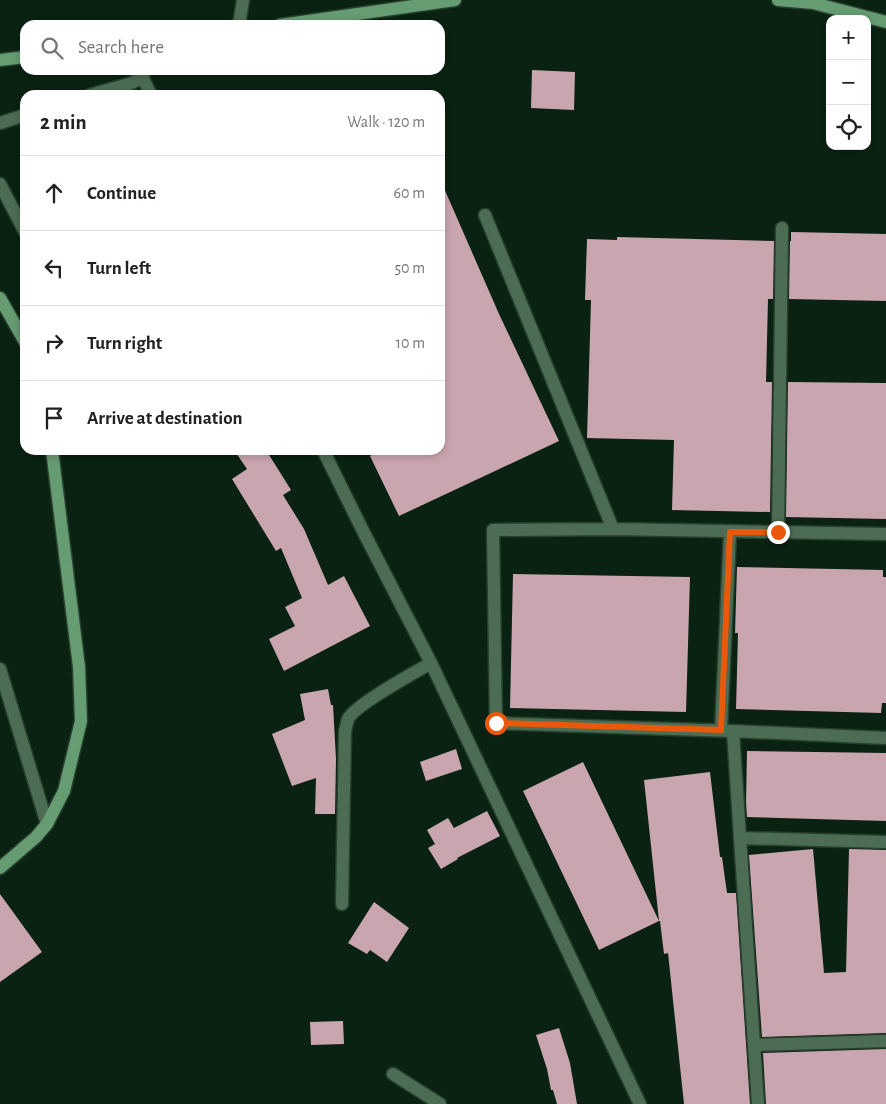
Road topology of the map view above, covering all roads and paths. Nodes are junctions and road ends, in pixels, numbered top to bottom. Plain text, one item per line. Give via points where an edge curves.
1 (244, 0) edge
2 (455, 0) edge
3 (778, 0) edge
4 (240, 20) edge
5 (315, 20) edge
6 (886, 22) edge
7 (20, 58) edge
8 (0, 60) edge
9 (140, 75) edge
10 (141, 75) edge
11 (122, 90) edge
12 (149, 90) edge
13 (20, 117) edge
14 (0, 123) edge
15 (0, 184) edge
16 (485, 215) dead end
17 (20, 222) edge
18 (782, 228) dead end
19 (0, 298) edge
20 (20, 333) edge
21 (53, 455) edge
22 (325, 455) edge
23 (613, 529) junction
24 (730, 532) junction
25 (778, 532) junction
26 (886, 534) edge
27 (431, 662) junction
28 (0, 669) edge
29 (727, 730) junction
30 (886, 738) edge
31 (48, 824) junction
32 (740, 838) junction
33 (886, 842) edge
34 (0, 868) edge
35 (342, 904) dead end
36 (886, 1040) edge
37 (755, 1045) junction
38 (393, 1074) dead end
39 (440, 1104) edge
40 (640, 1104) edge
41 (758, 1104) edge

1 - 4 street
2 - 5 street
3 - 6 street via 813,3
7 - 8 street
9 - 11 street
10 - 12 street
13 - 14 street
15 - 17 street
16 - 23 street
18 - 25 street
19 - 20 street
21 - 31 street via 79,667 81,721 64,791
22 - 27 street
23 - 24 street
23 - 29 street via 493,530 496,723
24 - 25 street
24 - 29 street
25 - 26 street
27 - 35 street via 374,696 348,719
27 - 40 street
28 - 31 street
29 - 30 street
29 - 32 street
31 - 34 street
32 - 33 street
32 - 37 street
36 - 37 street
37 - 41 street
38 - 39 street

